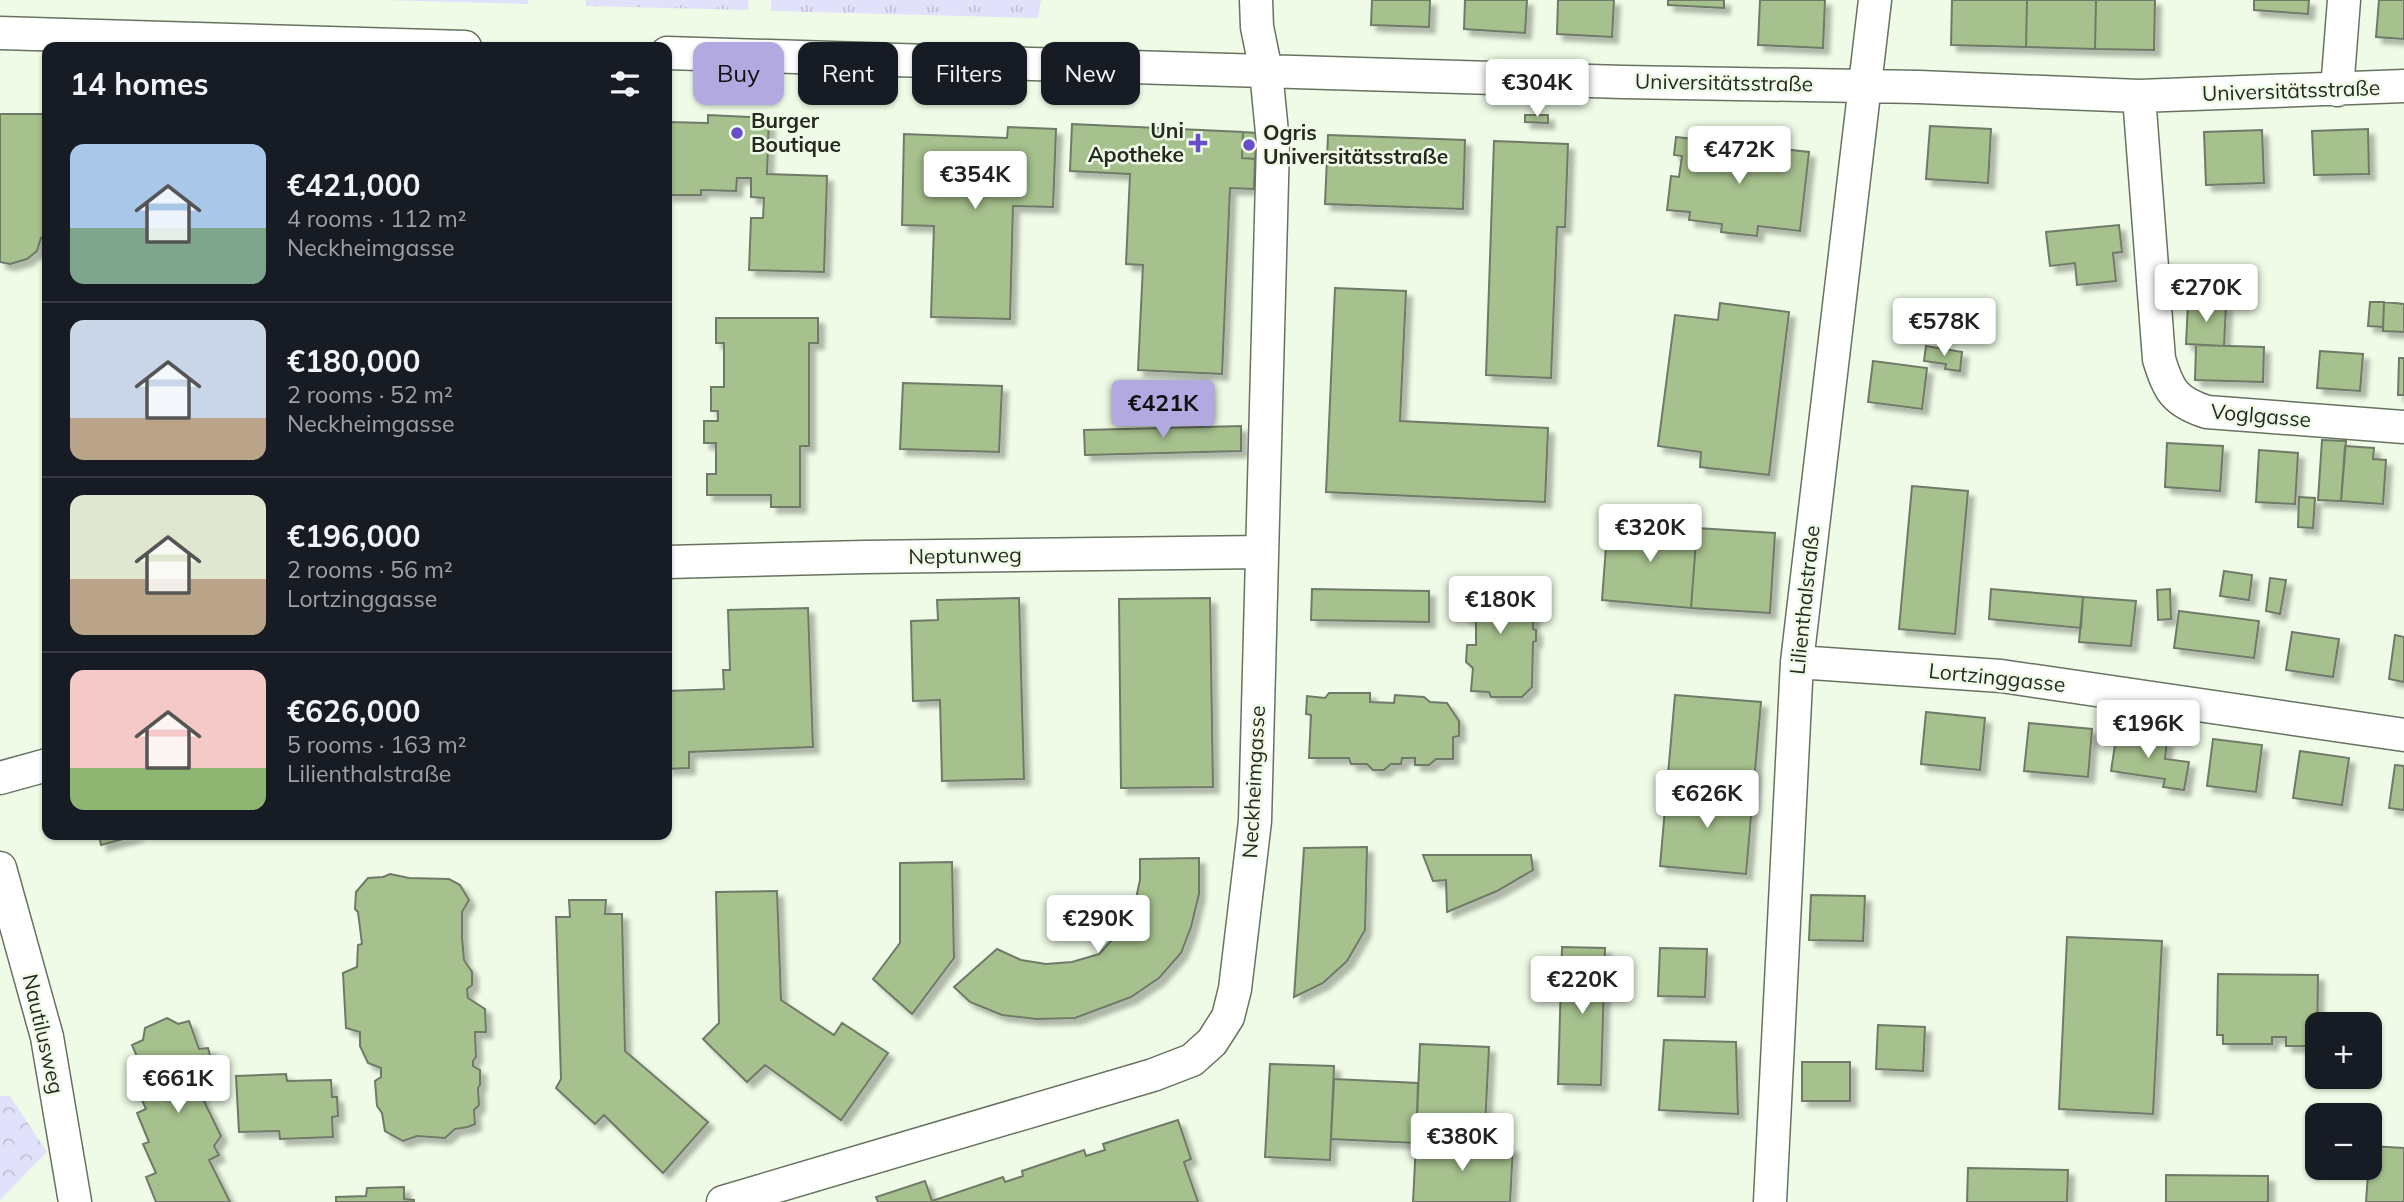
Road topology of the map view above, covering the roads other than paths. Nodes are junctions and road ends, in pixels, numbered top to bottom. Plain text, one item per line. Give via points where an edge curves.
1 (1256, 0) edge
2 (1875, 0) edge
3 (2344, 0) edge
4 (0, 33) edge
5 (298, 42) edge
6 (672, 53) edge
7 (1266, 71) junction
8 (1866, 86) junction
9 (2404, 86) edge
10 (2337, 90) junction
11 (2139, 96) junction
12 (2404, 427) edge
13 (1262, 552) junction
14 (672, 562) edge
15 (1797, 662) junction
16 (2404, 735) edge
17 (42, 766) edge
18 (0, 778) edge
19 (0, 868) edge
20 (75, 1202) edge
21 (723, 1202) edge
22 (1769, 1202) edge

1 - 7 street, Neckheimgasse
2 - 8 street, Lilienthalstraße
3 - 10 street
4 - 5 street
6 - 7 street, Universitätsstraße
7 - 8 street, Universitätsstraße
7 - 13 street, Neckheimgasse via 1273,143
8 - 11 street, Universitätsstraße
8 - 15 street, Lilienthalstraße
9 - 10 street, Universitätsstraße
10 - 11 street, Universitätsstraße
11 - 12 street, Voglgasse via 2159,359 2172,393 2186,405 2207,412
13 - 14 street, Neptunweg
13 - 21 street, Neckheimgasse via 1255,821 1235,989 1228,1017 1212,1042 1192,1060 1153,1075
15 - 16 street, Lortzinggasse via 2001,676
15 - 22 street, Lilienthalstraße
17 - 18 street
19 - 20 street, Nautilusweg via 47,1037

